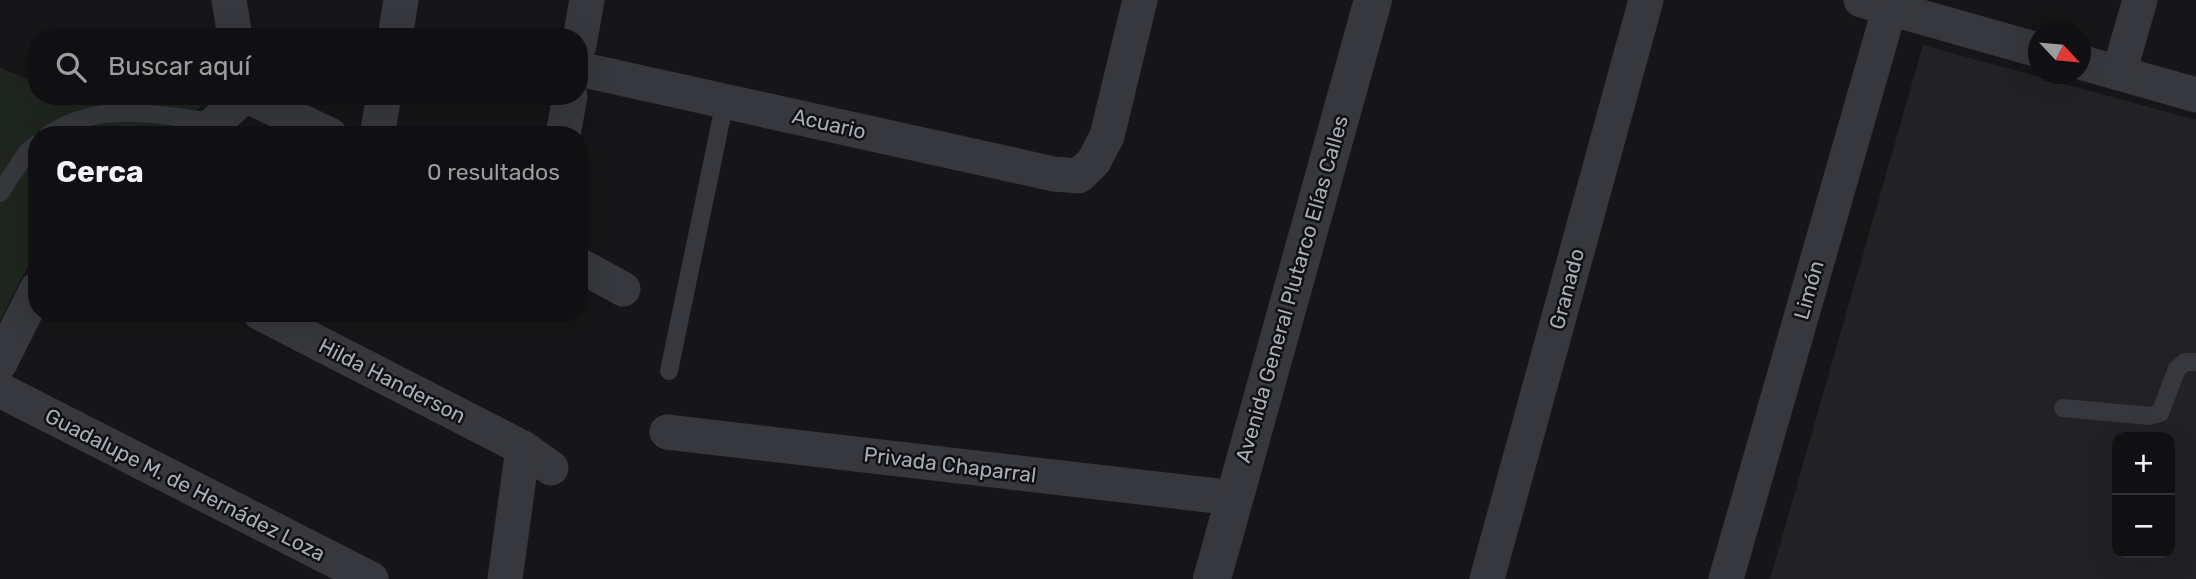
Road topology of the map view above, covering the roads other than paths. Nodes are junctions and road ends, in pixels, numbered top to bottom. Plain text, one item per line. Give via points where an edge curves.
1 (229, 0) edge
2 (401, 0) edge
3 (587, 0) edge
4 (1373, 0) edge
5 (1646, 0) edge
6 (2140, 0) edge
7 (1138, 1) edge
8 (1881, 3) edge
9 (234, 28) edge
10 (396, 28) edge
11 (582, 28) edge
12 (2028, 47) edge
13 (2091, 65) edge
14 (588, 71) edge
15 (2119, 73) junction
16 (2196, 95) edge
17 (725, 101) junction
18 (236, 105) edge
19 (265, 105) edge
20 (382, 105) edge
21 (568, 105) edge
22 (62, 126) edge
23 (200, 126) edge
24 (212, 126) edge
25 (311, 126) edge
26 (379, 126) edge
27 (565, 126) edge
28 (28, 151) edge
29 (0, 193) edge
30 (588, 270) edge
31 (623, 289) dead end
32 (28, 307) edge
33 (278, 322) edge
34 (2196, 362) edge
35 (0, 363) edge
36 (669, 371) dead end
37 (0, 390) edge
38 (2063, 408) dead end
39 (667, 432) dead end
40 (523, 448) junction
41 (551, 468) dead end
42 (1234, 498) junction
43 (371, 579) edge
44 (505, 579) edge
45 (1212, 579) edge
46 (1487, 579) edge
47 (1726, 579) edge

1 - 9 street
2 - 10 street
3 - 11 street
4 - 42 street, Avenida General Plutarco Elías Calles
5 - 46 street, Granado
6 - 15 street
7 - 17 street, Acuario via 1107,136 1094,162 1079,176
8 - 12 street
8 - 47 street, Limón
13 - 15 street
14 - 17 street, Acuario
15 - 16 street
17 - 36 lane
18 - 24 street
19 - 25 street
20 - 26 street
21 - 27 street
22 - 23 lane via 97,114 140,114
28 - 29 lane
30 - 31 street
32 - 35 street
33 - 40 street, Hilda Handerson
34 - 38 lane via 2185,362 2177,369 2160,413 2150,416
37 - 43 street, Guadalupe M. de Hernádez Loza
39 - 42 street, Privada Chaparral
40 - 41 street, Hilda Handerson
40 - 44 street
42 - 45 street, Avenida General Plutarco Elías Calles

